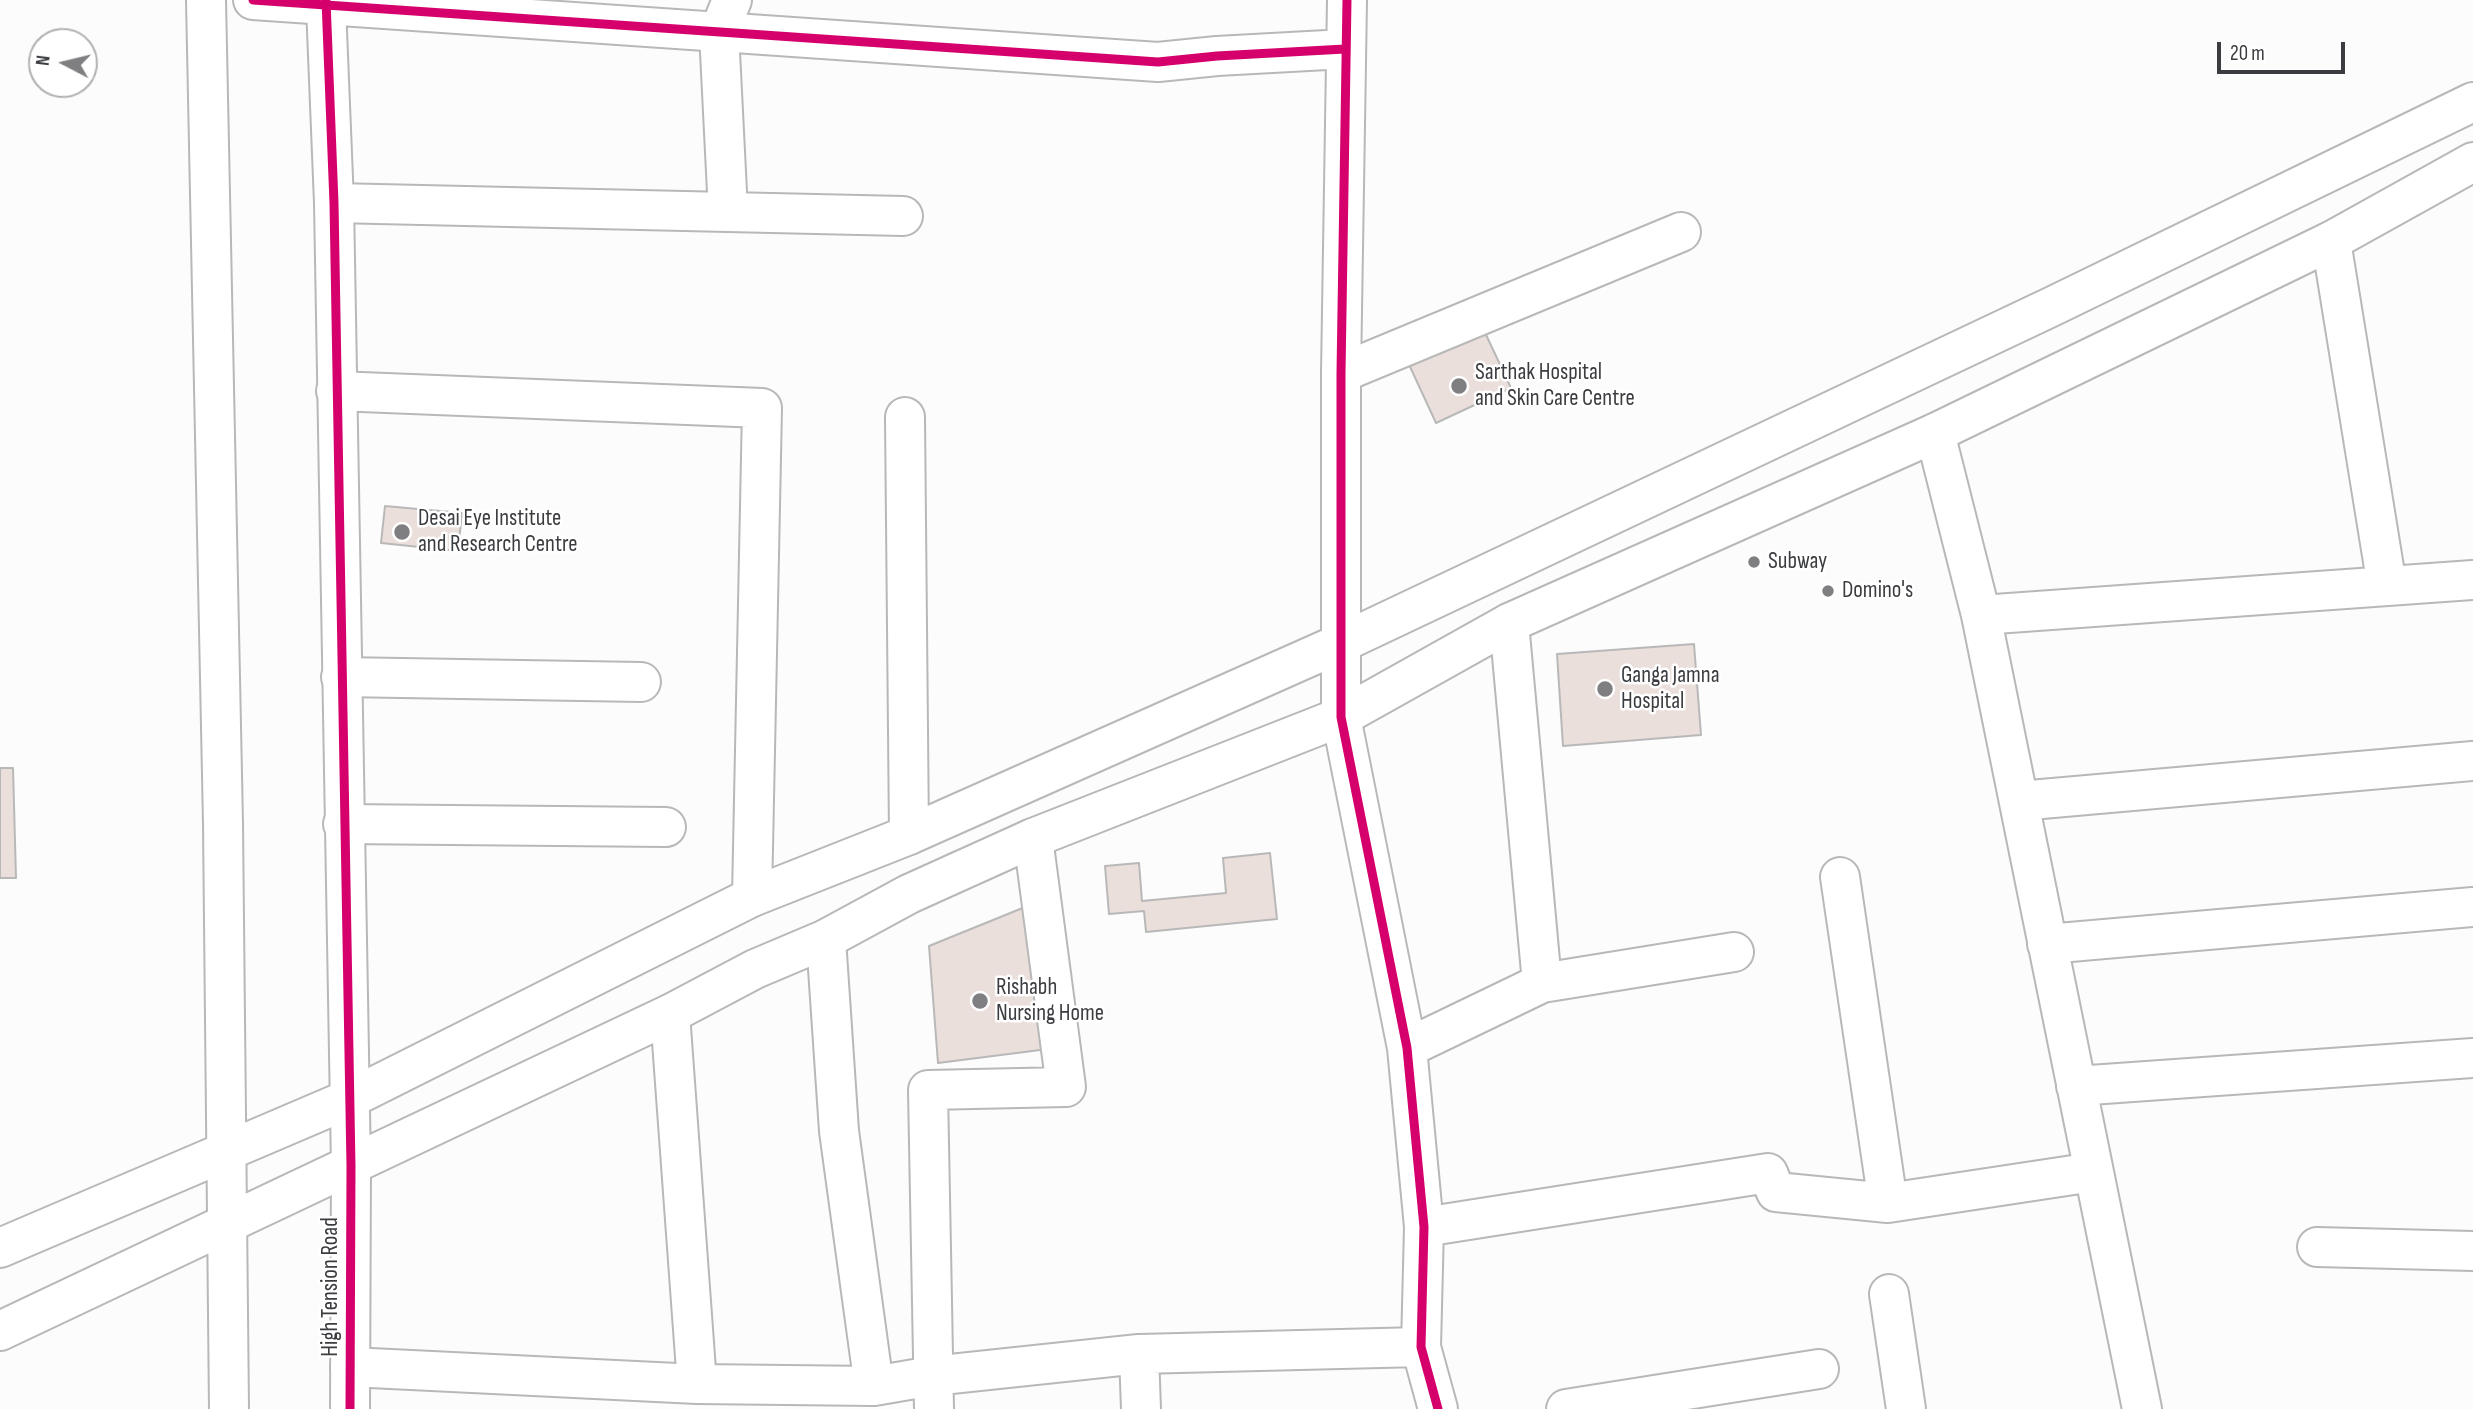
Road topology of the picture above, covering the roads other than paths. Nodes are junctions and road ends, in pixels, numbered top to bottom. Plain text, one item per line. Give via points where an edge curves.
1 (206, 0) edge
2 (253, 0) edge
3 (1347, 0) edge
4 (326, 3) edge
5 (450, 6) edge
6 (726, 16) edge
7 (1345, 49) junction
8 (2473, 102) edge
9 (2473, 162) edge
10 (334, 203) junction
11 (728, 212) junction
12 (903, 216) dead end
13 (1681, 232) dead end
14 (2330, 241) junction
15 (1341, 373) junction
16 (336, 391) junction
17 (905, 417) dead end
18 (1935, 433) junction
19 (2473, 580) edge
20 (2387, 586) junction
21 (1981, 615) junction
22 (1509, 623) junction
23 (1341, 643) junction
24 (341, 677) junction
25 (641, 682) dead end
26 (1341, 717) junction
27 (2473, 761) edge
28 (2019, 801) junction
29 (343, 824) junction
30 (666, 827) dead end
31 (909, 835) junction
32 (1033, 838) junction
33 (1840, 877) dead end
34 (752, 897) junction
35 (2473, 906) edge
36 (826, 939) junction
37 (2047, 944) junction
38 (1734, 952) dead end
39 (1542, 983) junction
40 (670, 1014) junction
41 (1407, 1048) junction
42 (2473, 1058) edge
43 (2076, 1086) junction
44 (349, 1099) junction
45 (225, 1153) junction
46 (351, 1166) junction
47 (2093, 1171) junction
48 (1888, 1203) junction
49 (226, 1223) junction
50 (1424, 1227) junction
51 (2317, 1247) dead end
52 (0, 1248) edge
53 (2473, 1251) edge
54 (1889, 1294) dead end
55 (0, 1331) edge
56 (1421, 1347) junction
57 (1139, 1354) junction
58 (350, 1367) junction
59 (1819, 1369) dead end
60 (697, 1384) junction
61 (874, 1386) junction
62 (933, 1393) edge
63 (229, 1409) edge
64 (350, 1409) edge
65 (1141, 1409) edge
66 (1438, 1409) edge
67 (1566, 1409) edge
68 (1906, 1409) edge
69 (2142, 1409) edge

1 - 45 street
2 - 4 street
3 - 7 street
4 - 5 street
4 - 10 street, High Tension Road
5 - 6 street
6 - 7 street via 1158,62
6 - 11 street
7 - 15 street
8 - 23 street
9 - 14 street
10 - 11 street
10 - 16 street, High Tension Road
11 - 12 street
13 - 15 street
14 - 18 street
14 - 20 street
15 - 23 street
16 - 24 street, High Tension Road
16 - 34 street via 762,408
17 - 31 street
18 - 21 street
18 - 22 street
19 - 20 street
20 - 21 street
21 - 28 street
22 - 26 street
22 - 39 street
23 - 26 street
23 - 31 street
24 - 25 street
24 - 29 street, High Tension Road
26 - 32 street
26 - 41 street
27 - 28 street
28 - 37 street
29 - 30 street
29 - 44 street, High Tension Road
31 - 34 street
32 - 36 street via 909,894
32 - 62 street via 1066,1087 928,1090
33 - 48 street
34 - 44 street
35 - 37 street
36 - 40 street via 755,969
36 - 61 street via 839,1131
37 - 43 street
38 - 39 street
39 - 41 street
40 - 46 street
40 - 60 street
41 - 50 street
42 - 43 street
43 - 47 street
44 - 45 street
44 - 46 street, High Tension Road
45 - 49 street
45 - 52 street
46 - 49 street
46 - 58 street, High Tension Road
47 - 48 street
47 - 69 street
48 - 50 street via 1776,1192 1768,1173
49 - 55 street
49 - 63 street
50 - 56 street
51 - 53 street
54 - 68 street
56 - 57 street
56 - 66 street
57 - 62 street
57 - 65 street
58 - 60 street
58 - 64 street, High Tension Road
59 - 67 street
60 - 61 street
61 - 62 street

